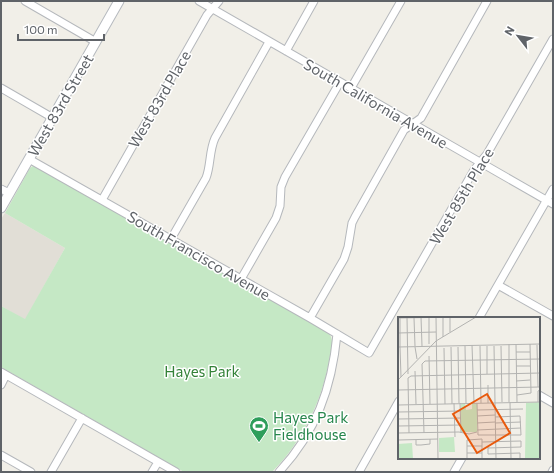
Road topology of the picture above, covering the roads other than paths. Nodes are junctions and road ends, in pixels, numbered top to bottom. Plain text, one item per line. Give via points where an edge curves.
1 (25, 1) edge
2 (120, 1) edge
3 (199, 1) edge
4 (219, 1) edge
5 (314, 1) edge
6 (401, 1) edge
7 (487, 1) edge
8 (212, 9) junction
9 (553, 39) edge
10 (96, 42) junction
11 (269, 42) junction
12 (286, 51) junction
13 (340, 82) junction
14 (1, 88) edge
15 (351, 88) junction
16 (53, 118) junction
17 (413, 124) junction
18 (29, 159) junction
19 (480, 163) junction
20 (1, 189) edge
21 (553, 189) edge
22 (9, 193) junction
23 (102, 200) junction
24 (550, 202) edge
25 (1, 208) edge
26 (171, 239) junction
27 (240, 279) junction
28 (498, 286) junction
29 (553, 316) edge
30 (480, 317) edge
31 (310, 318) junction
32 (337, 334) junction
33 (369, 353) joint
34 (4, 374) edge
35 (1, 385) edge
36 (540, 396) edge
37 (398, 403) edge
38 (553, 403) edge
39 (82, 418) junction
40 (1, 455) edge
41 (461, 459) edge
42 (158, 462) junction
43 (31, 472) edge
44 (52, 472) edge
45 (152, 472) edge
46 (176, 472) edge
47 (278, 472) edge
48 (359, 472) edge
49 (454, 472) edge

1 - 10 street
2 - 10 street, West 83rd Street
3 - 8 street, South California Avenue
4 - 8 street, West 83rd Place
5 - 12 street
6 - 15 street
7 - 17 street via 421,118
8 - 11 street, South California Avenue
8 - 23 street, West 83rd Place
9 - 19 street, West 85th Place
10 - 16 street, West 83rd Street
11 - 12 street, South California Avenue
11 - 26 street via 214,138 206,178
12 - 13 street, South California Avenue
13 - 15 street, South California Avenue
13 - 27 street via 285,177 276,218
14 - 16 street
15 - 17 street, South California Avenue
16 - 18 street, West 83rd Street
17 - 19 street, South California Avenue
17 - 31 street via 404,130 355,217 344,259
18 - 22 street, West 83rd Street
18 - 23 street, South Francisco Avenue
19 - 24 street, South California Avenue
19 - 33 street, West 85th Place
20 - 22 street
21 - 24 street
22 - 25 street, West 83rd Street
23 - 26 street, South Francisco Avenue
24 - 28 street
26 - 27 street, South Francisco Avenue
27 - 31 street, South Francisco Avenue
28 - 29 street
28 - 30 street
31 - 32 street, South Francisco Avenue
32 - 33 street, South Francisco Avenue
32 - 47 street via 331,374 322,406 304,440
34 - 35 street
34 - 39 street
36 - 38 street
37 - 48 street
39 - 42 street
39 - 44 street
40 - 43 street
41 - 49 street
42 - 45 street
42 - 46 street

